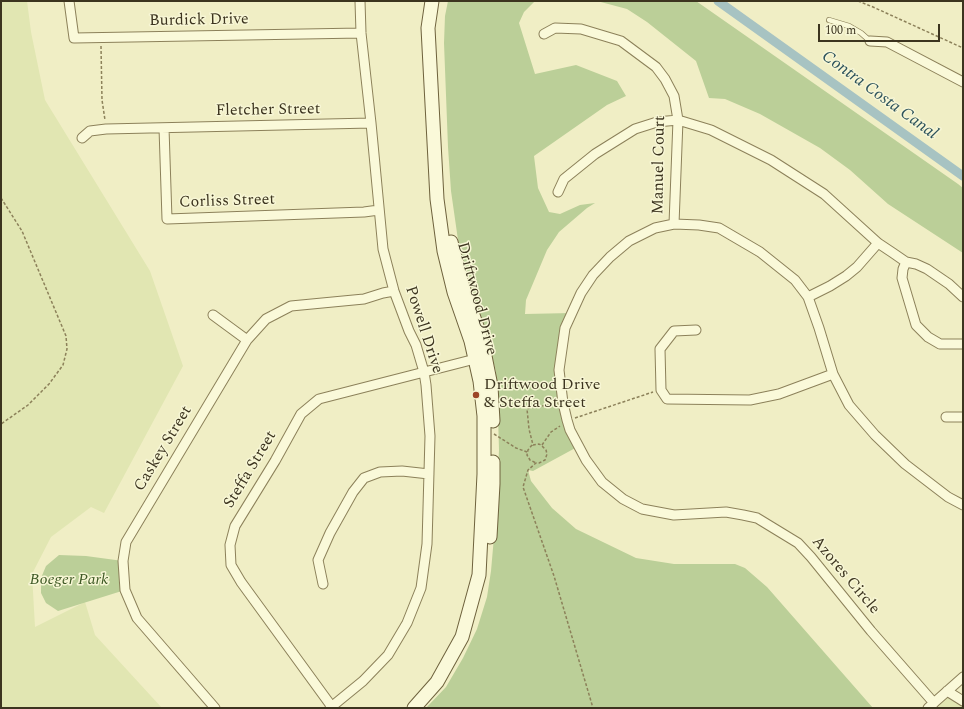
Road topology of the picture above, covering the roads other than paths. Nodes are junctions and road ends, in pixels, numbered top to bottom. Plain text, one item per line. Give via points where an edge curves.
1 (69, 1) edge
2 (360, 1) edge
3 (432, 1) edge
4 (440, 1) edge
5 (829, 20) dead end
6 (361, 34) junction
7 (544, 34) dead end
8 (870, 41) joint
9 (963, 82) edge
10 (678, 120) junction
11 (371, 123) junction
12 (164, 128) junction
13 (82, 138) dead end
14 (558, 192) dead end
15 (380, 210) junction
16 (674, 224) junction
17 (878, 243) junction
18 (906, 262) junction
19 (394, 291) junction
20 (808, 297) junction
21 (963, 297) edge
22 (212, 315) dead end
23 (696, 330) dead end
24 (248, 340) junction
25 (963, 344) edge
26 (480, 358) junction
27 (424, 372) junction
28 (833, 374) junction
29 (946, 417) dead end
30 (963, 417) edge
31 (429, 474) junction
32 (963, 505) edge
33 (323, 584) dead end
34 (963, 677) edge
35 (947, 691) junction
36 (963, 701) edge
37 (931, 706) edge
38 (330, 707) edge
39 (215, 708) edge
40 (414, 708) edge
41 (423, 708) edge

1 - 6 street, Burdick Drive via 74,38
2 - 6 street, Powell Drive
3 - 26 street, Driftwood Drive via 428,28 437,199 444,251 454,292 471,341
4 - 26 street, Driftwood Drive via 437,34 444,195 451,245 480,335
5 - 8 lane via 849,26
6 - 11 street, Powell Drive
7 - 10 street, Manuel Court via 555,28 581,29 621,42 656,67 665,79 674,96
8 - 9 street via 887,42
10 - 14 street via 657,122 635,129 595,154 564,179
10 - 16 street, Manuel Court
10 - 17 street via 711,130 771,160 824,194
11 - 12 street, Fletcher Street
11 - 15 street, Powell Drive
12 - 13 street, Fletcher Street via 90,130
12 - 15 street, Corliss Street via 167,219
15 - 19 street, Powell Drive via 383,249
16 - 20 street, Azores Circle via 719,228 760,252 795,280
16 - 37 street, Azores Circle via 655,228 629,241 593,275 581,293 566,328 559,370 563,403 570,430 586,460 602,482 623,499 642,509 674,515 726,512 743,514 756,518 798,543
17 - 18 street
17 - 20 street via 846,276
18 - 21 street via 927,269
18 - 25 street via 902,278 916,325 940,344
19 - 24 street, Caskey Street via 364,299 291,306 266,319
19 - 27 street, Powell Drive
20 - 28 street, Azores Circle
22 - 24 street
23 - 28 street via 674,331 660,349 661,390 667,399 750,400 779,394
24 - 39 street, Caskey Street via 126,542 123,561 125,590 137,618
26 - 27 street, Steffa Street
26 - 40 street, Driftwood Drive via 484,474 479,575 462,637 438,682
26 - 41 street, Driftwood Drive via 491,386 493,414 493,484 486,577 478,613 468,640 456,663
27 - 31 street, Powell Drive via 430,436
27 - 38 street, Steffa Street via 319,399 301,414 234,526 230,545 231,565
28 - 32 street, Azores Circle via 850,405 880,440 905,464 948,497
29 - 30 street
31 - 33 street via 380,472 364,478 330,532 318,560
31 - 38 street, Powell Drive via 427,544 421,588 407,623 388,655 363,682
34 - 35 street
35 - 36 street
35 - 37 street

